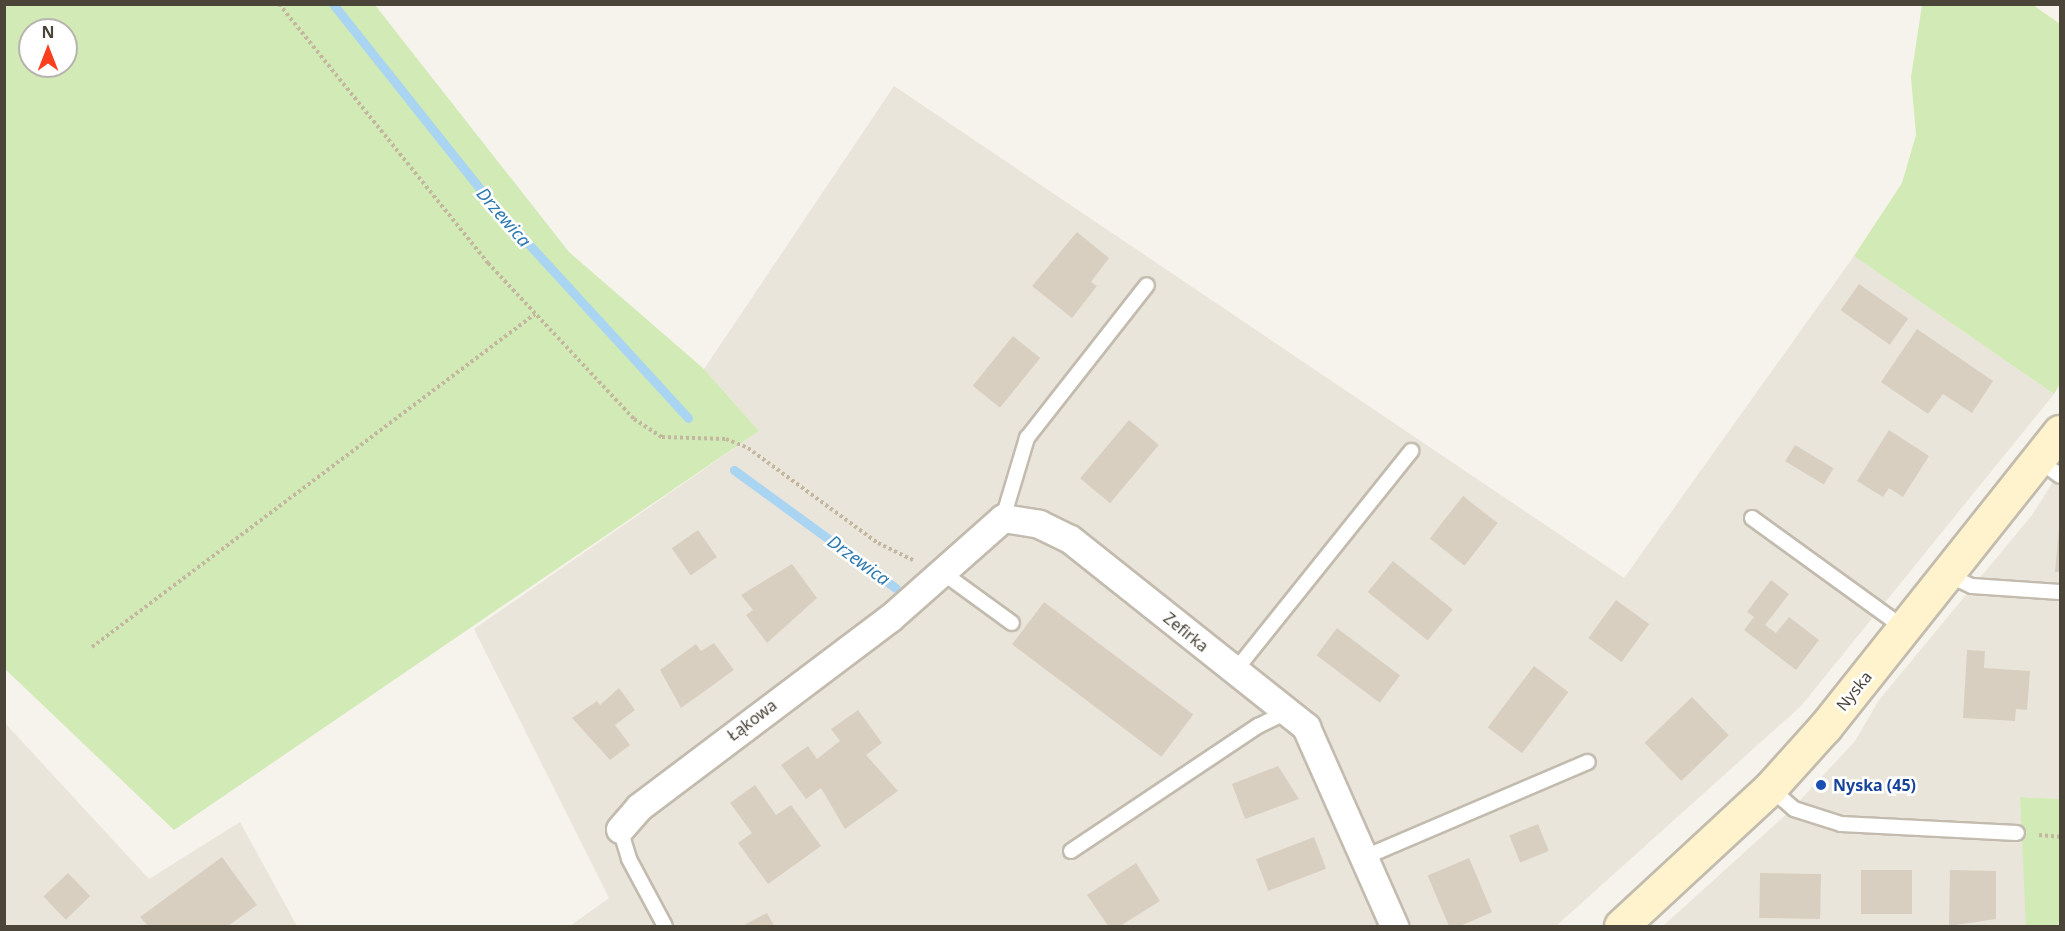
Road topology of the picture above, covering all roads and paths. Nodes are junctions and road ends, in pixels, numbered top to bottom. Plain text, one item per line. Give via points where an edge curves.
1 (279, 4) edge
2 (1147, 285) dead end
3 (536, 313) junction
4 (2061, 432) edge
5 (1411, 451) dead end
6 (2050, 468) edge
7 (1003, 518) junction
8 (1752, 518) dead end
9 (939, 570) junction
10 (1948, 575) junction
11 (2061, 592) edge
12 (1012, 623) dead end
13 (1904, 628) junction
14 (92, 647) dead end
15 (1235, 671) junction
16 (1289, 711) junction
17 (1588, 762) dead end
18 (1770, 788) junction
19 (621, 829) joint
20 (2017, 833) dead end
21 (1071, 851) dead end
22 (1365, 858) junction
23 (665, 927) edge
24 (1394, 927) edge
25 (1622, 927) edge

1 - 3 path
2 - 7 lane via 1027,438
3 - 9 path via 634,419 662,437 726,439 748,448 878,543
3 - 14 path
4 - 6 street, Nyska
5 - 15 lane
6 - 10 street, Nyska
7 - 9 street
7 - 15 street, Zefirka via 1039,524 1070,539
8 - 13 lane
9 - 12 lane
9 - 19 street, Łąkowa via 890,618 639,807
10 - 11 lane via 1972,586
10 - 13 street, Nyska
13 - 18 street, Nyska
15 - 16 street, Zefirka
16 - 21 lane via 1258,726
16 - 22 street, Zefirka via 1306,727
17 - 22 lane
18 - 20 lane via 1794,809 1841,824
18 - 25 street, Nyska
19 - 23 lane via 629,859
22 - 24 street, Zefirka

